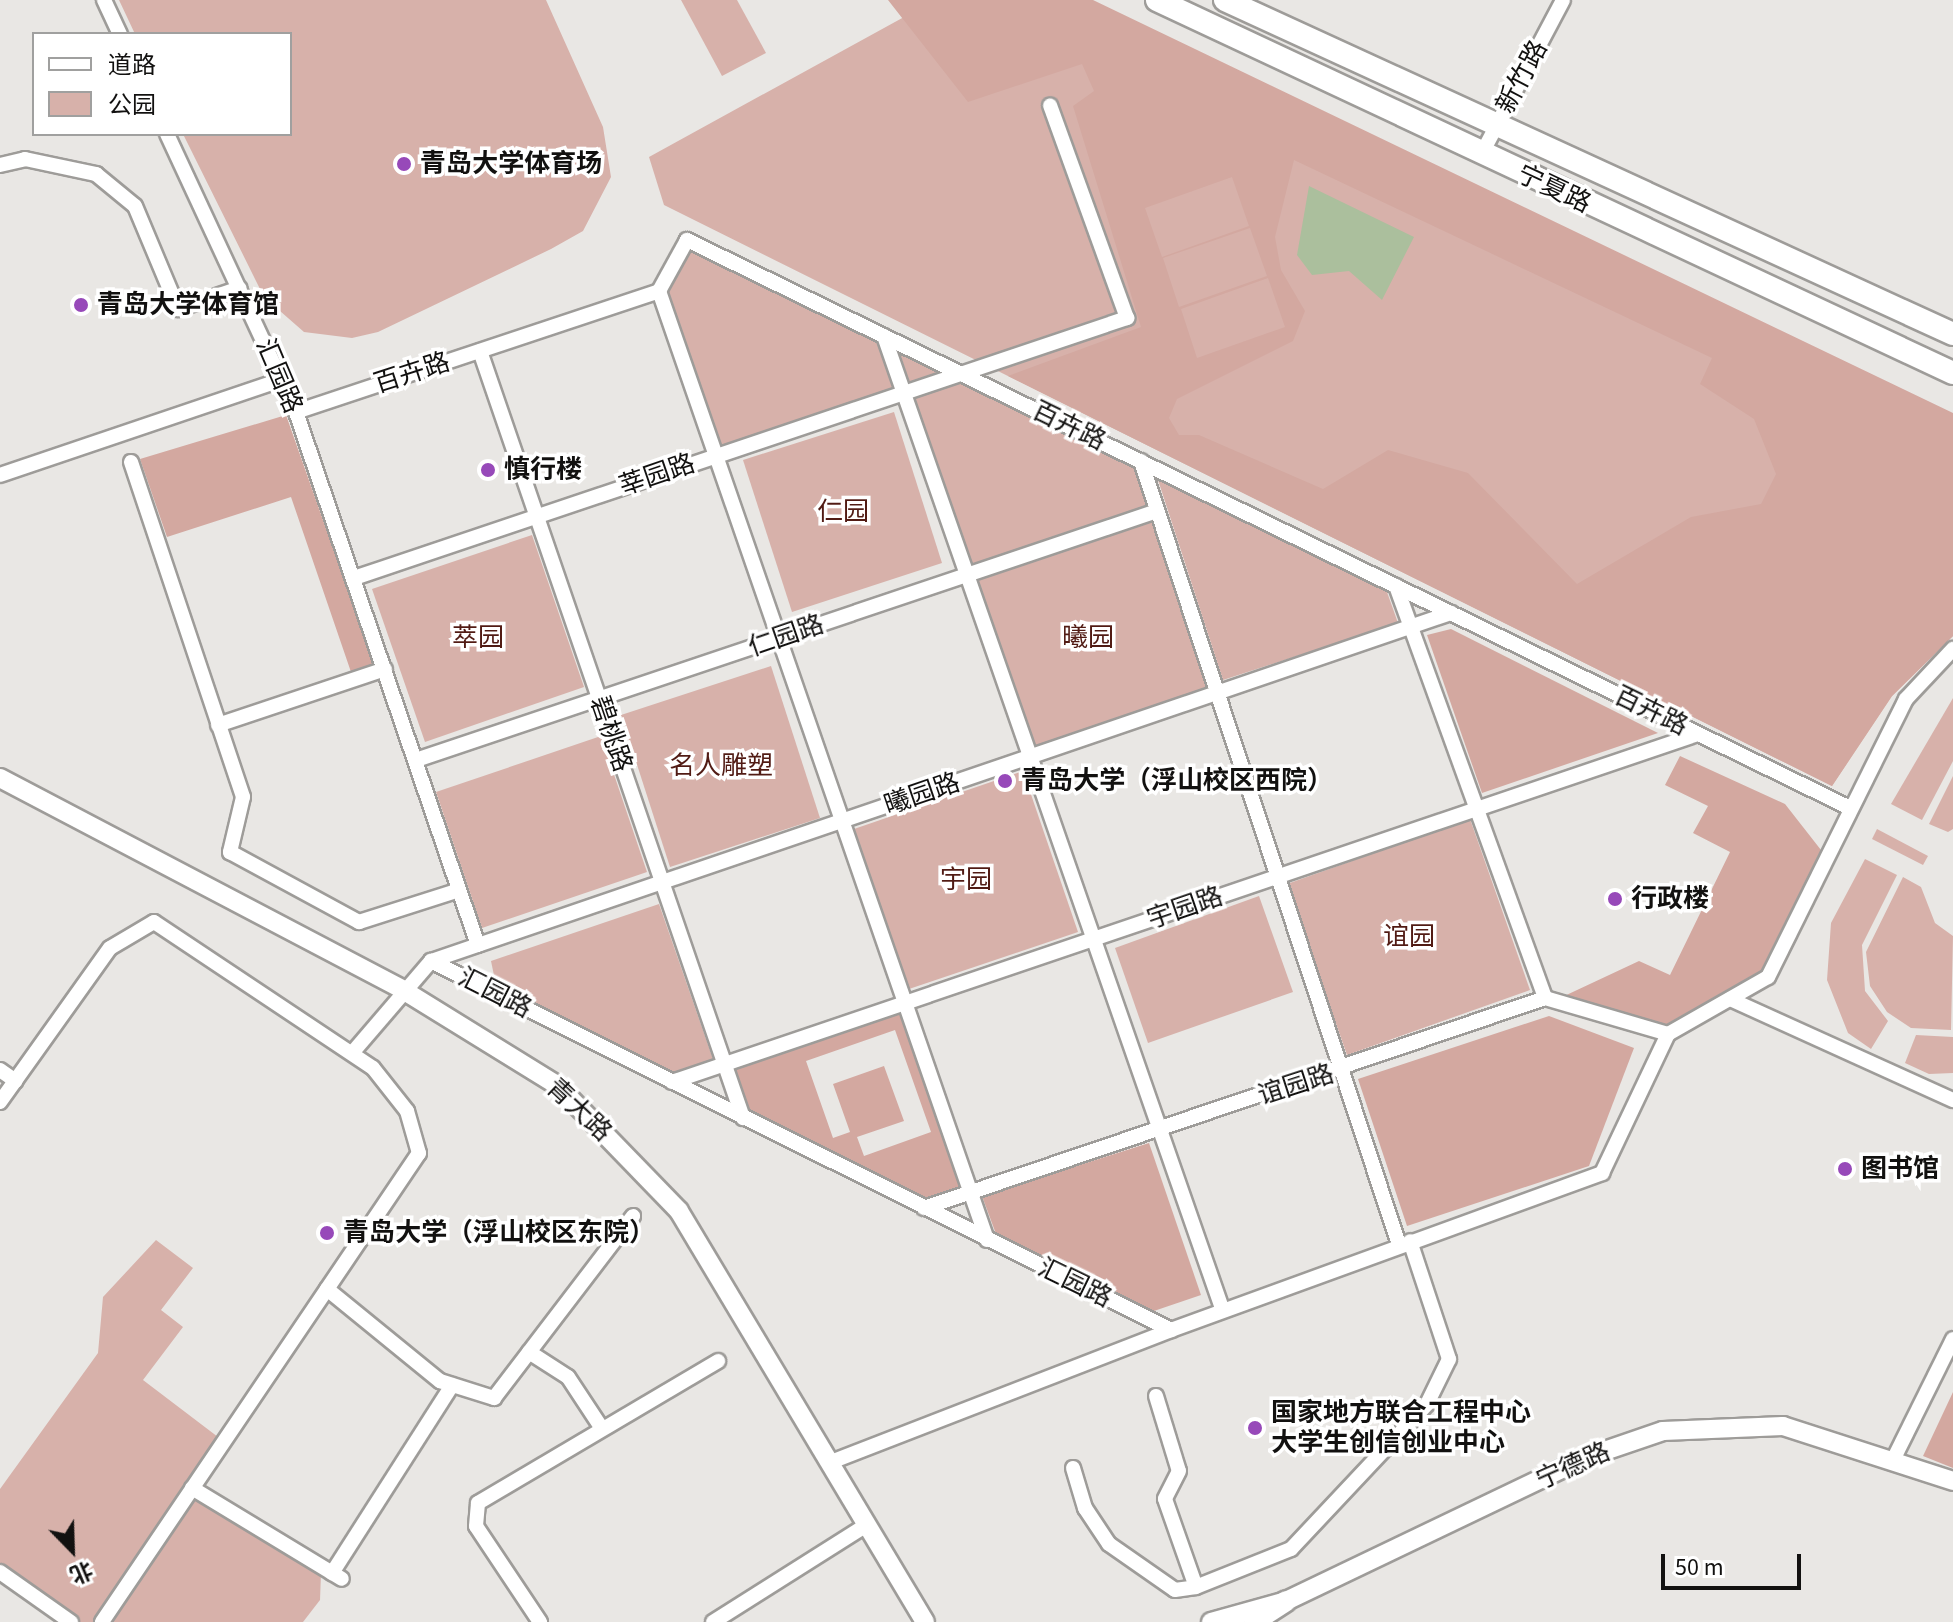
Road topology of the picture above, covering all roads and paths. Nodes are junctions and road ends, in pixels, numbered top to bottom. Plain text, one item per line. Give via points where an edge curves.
1 (104, 0) edge
2 (1157, 0) edge
3 (1225, 0) edge
4 (1563, 0) edge
5 (119, 32) edge
6 (1050, 105) dead end
7 (1495, 127) junction
8 (168, 136) edge
9 (1481, 155) junction
10 (0, 165) edge
11 (240, 288) junction
12 (659, 291) junction
13 (1953, 334) edge
14 (884, 336) junction
15 (480, 351) junction
16 (960, 373) junction
17 (1953, 373) edge
18 (283, 379) junction
19 (904, 393) junction
20 (296, 412) junction
21 (716, 457) junction
22 (1141, 461) junction
23 (131, 462) dead end
24 (0, 475) edge
25 (1157, 511) junction
26 (537, 516) junction
27 (966, 575) junction
28 (354, 578) junction
29 (1396, 586) junction
30 (1451, 613) junction
31 (1410, 627) junction
32 (779, 638) junction
33 (1953, 649) edge
34 (385, 669) junction
35 (1216, 693) junction
36 (599, 698) junction
37 (218, 725) junction
38 (1698, 734) junction
39 (1029, 757) junction
40 (416, 760) junction
41 (0, 778) edge
42 (1848, 807) junction
43 (1476, 810) junction
44 (842, 821) junction
45 (1276, 877) junction
46 (662, 881) junction
47 (459, 890) junction
48 (1091, 940) junction
49 (478, 945) junction
50 (431, 961) junction
51 (403, 990) junction
52 (1545, 998) junction
53 (1730, 999) junction
54 (905, 1003) junction
55 (1668, 1034) junction
56 (353, 1052) junction
57 (725, 1064) junction
58 (0, 1070) edge
59 (1339, 1070) junction
60 (16, 1081) junction
61 (672, 1082) junction
62 (1953, 1100) edge
63 (0, 1102) edge
64 (743, 1118) junction
65 (1156, 1131) junction
66 (971, 1193) junction
67 (924, 1208) junction
68 (633, 1216) dead end
69 (987, 1240) junction
70 (1404, 1243) junction
71 (327, 1289) junction
72 (1222, 1308) junction
73 (1171, 1330) junction
74 (1953, 1339) edge
75 (529, 1352) junction
76 (718, 1361) dead end
77 (452, 1385) junction
78 (1156, 1396) dead end
79 (601, 1427) junction
80 (1893, 1460) junction
81 (831, 1462) junction
82 (1073, 1468) dead end
83 (1953, 1481) edge
84 (192, 1488) junction
85 (868, 1524) junction
86 (0, 1572) edge
87 (1196, 1587) junction
88 (1286, 1601) junction
89 (71, 1622) edge
90 (102, 1622) edge
91 (540, 1622) edge
92 (713, 1622) edge
93 (925, 1622) edge
94 (1211, 1622) edge
95 (1254, 1622) edge

1 - 5 street
2 - 9 main road, 宁夏路
3 - 7 main road, 宁夏路
4 - 7 street, 新竹路
6 - 16 street via 1127,318
7 - 9 street, 新竹路
7 - 13 main road, 宁夏路
8 - 11 street, 汇园路
9 - 17 main road, 宁夏路
10 - 11 street via 25,159 106,182 135,206 178,309
11 - 18 street, 汇园路
12 - 14 street, 百卉路 via 687,240
12 - 15 street, 百卉路
12 - 21 street
14 - 16 street, 百卉路
14 - 19 street
15 - 20 street, 百卉路
15 - 26 street, 碧桃路
16 - 19 street
16 - 22 street, 百卉路
18 - 20 street, 汇园路
18 - 24 street
19 - 21 street
19 - 27 street
20 - 28 street, 汇园路
21 - 26 street
21 - 32 street
22 - 25 street
22 - 29 street, 百卉路
23 - 37 street
25 - 27 street, 仁园路
25 - 35 street
26 - 28 street
26 - 36 street, 碧桃路
27 - 32 street, 仁园路
27 - 39 street
28 - 34 street, 汇园路
29 - 30 street, 百卉路
29 - 31 street
30 - 31 street, 曦园路
30 - 38 street, 百卉路
31 - 35 street, 曦园路
31 - 43 street
32 - 36 street, 仁园路
32 - 44 street
33 - 42 street via 1906,699
34 - 37 street
34 - 40 street, 汇园路
35 - 39 street, 曦园路
35 - 45 street
36 - 40 street, 仁园路
36 - 46 street, 碧桃路
37 - 47 street via 243,797 230,852 359,922
38 - 42 street, 百卉路
38 - 43 street, 宇园路
39 - 44 street, 曦园路
39 - 48 street
40 - 47 street, 汇园路
41 - 51 street, 青大路
42 - 53 street via 1768,977
43 - 45 street, 宇园路
43 - 52 street
44 - 46 street, 曦园路
44 - 54 street
45 - 48 street, 宇园路
45 - 59 street
46 - 49 street, 曦园路
46 - 57 street, 碧桃路
47 - 49 street, 汇园路
48 - 54 street, 宇园路
48 - 65 street
49 - 50 street, 曦园路
50 - 51 street, 曦园路
50 - 61 street, 汇园路
51 - 56 street, 曦园路
51 - 81 street, 青大路 via 557,1085 679,1211
52 - 55 street
52 - 59 street, 谊园路
53 - 55 street
53 - 62 street
54 - 57 street, 宇园路
54 - 66 street
55 - 70 street via 1602,1173
56 - 60 street via 154,922 110,948
56 - 71 street via 407,1111 419,1153
57 - 61 street, 宇园路
57 - 64 street, 碧桃路
58 - 60 street
59 - 65 street, 谊园路
59 - 70 street
60 - 63 street
61 - 64 street, 汇园路
64 - 67 street, 汇园路
65 - 66 street, 谊园路
65 - 72 street
66 - 67 street, 谊园路
66 - 69 street
67 - 69 street, 汇园路
68 - 75 street
69 - 73 street, 汇园路
70 - 72 street
70 - 87 street via 1449,1359 1427,1404 1291,1549
71 - 77 street
71 - 84 street
72 - 73 street
73 - 81 street
74 - 80 street
75 - 77 street via 494,1398
75 - 79 street via 568,1377
76 - 79 street
77 - 84 street via 337,1576
78 - 87 street via 1179,1471 1165,1499
79 - 91 street via 478,1503 476,1526
80 - 83 street, 宁德路
80 - 88 street, 宁德路 via 1783,1426 1663,1431 1584,1458
81 - 85 street, 青大路
82 - 87 street via 1085,1508 1109,1544 1175,1590
84 - 90 street
85 - 92 street
85 - 93 street, 青大路
86 - 89 street
88 - 94 street, 宁德路
88 - 95 main road

